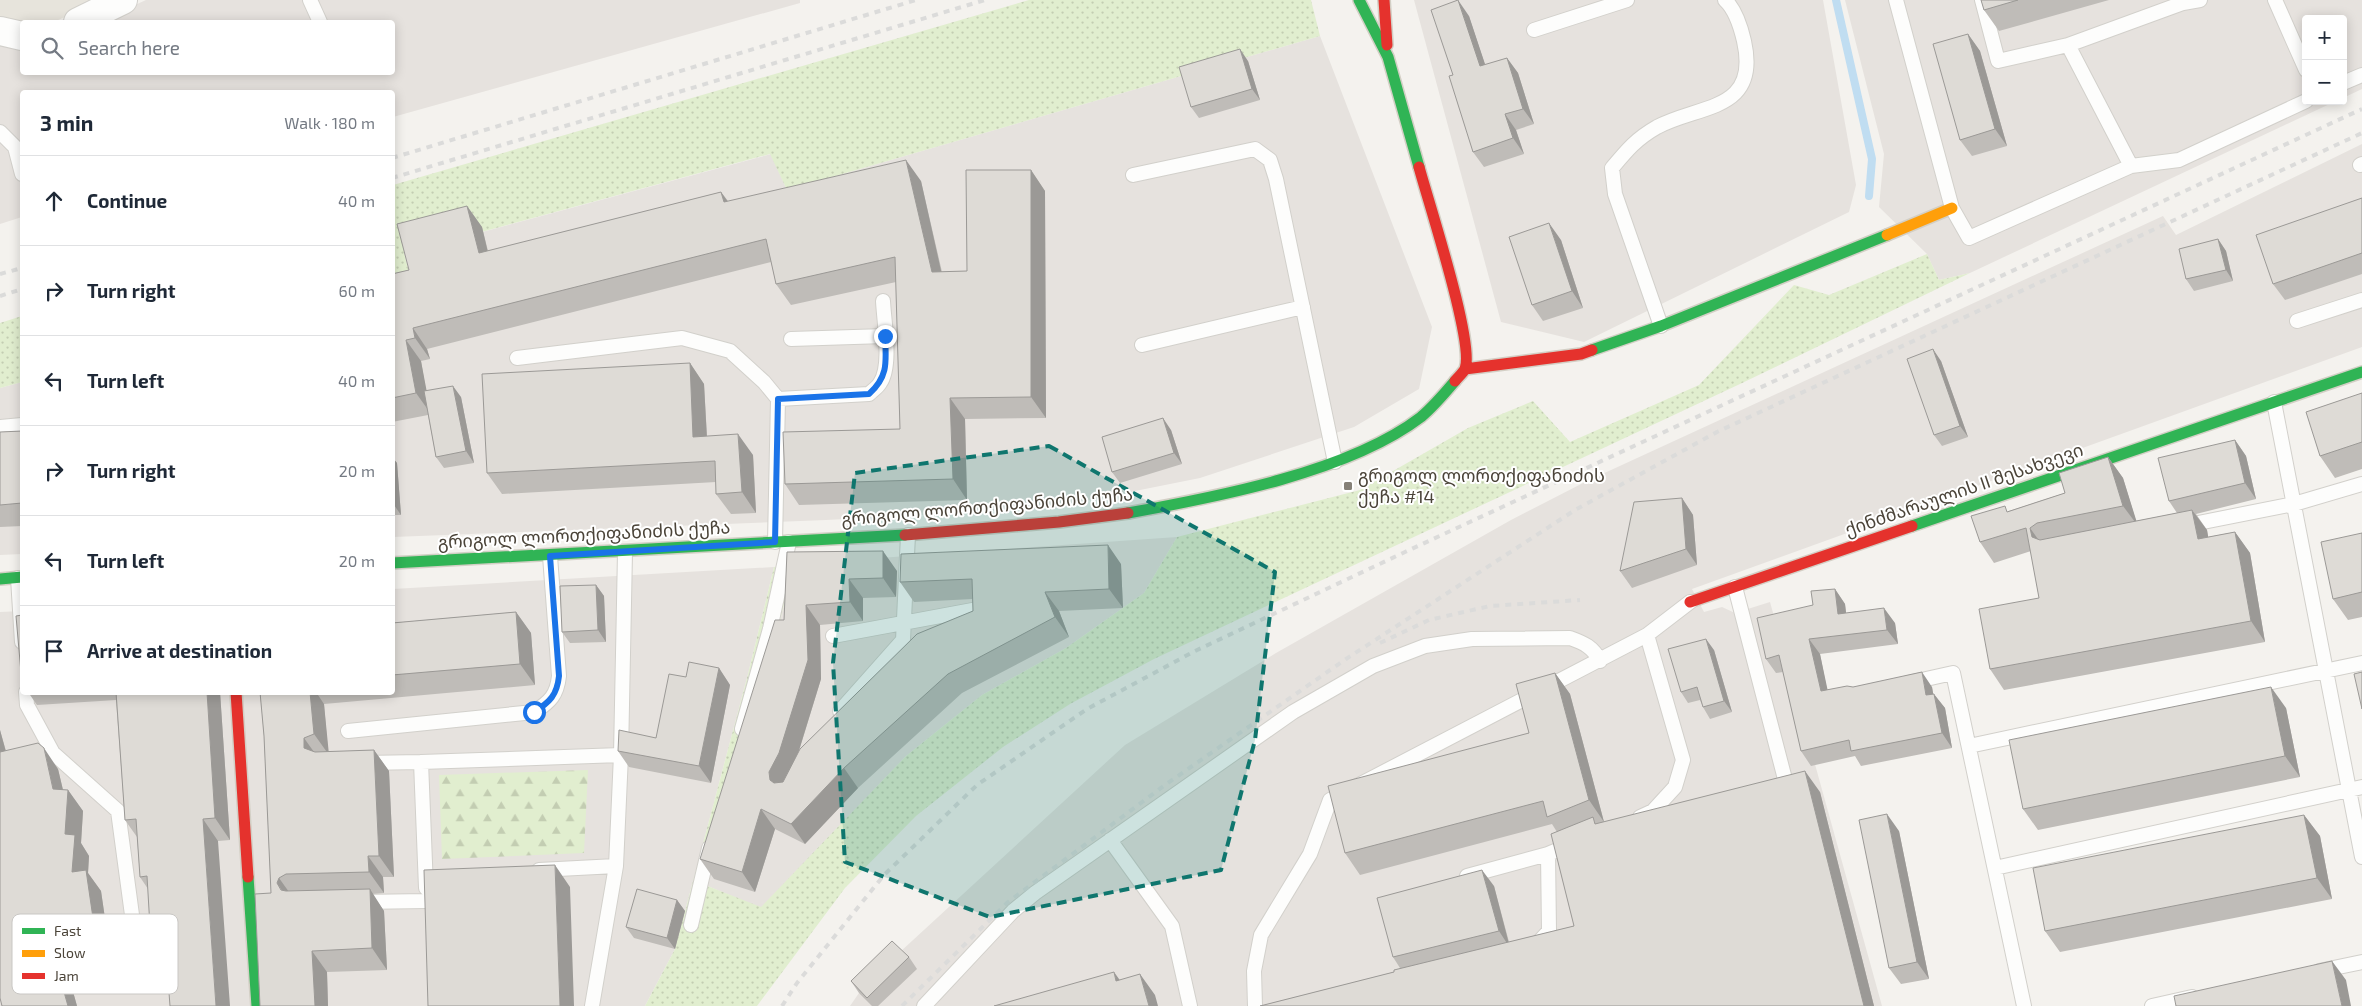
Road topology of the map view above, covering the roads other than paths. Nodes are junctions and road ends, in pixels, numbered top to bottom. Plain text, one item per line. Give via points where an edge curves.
1 (124, 0) edge
2 (310, 0) edge
3 (1359, 0) edge
4 (1384, 0) edge
5 (1627, 0) edge
6 (1725, 0) edge
7 (1896, 0) edge
8 (1982, 0) edge
9 (2200, 0) edge
10 (2275, 0) edge
11 (82, 20) edge
12 (319, 20) edge
13 (1534, 30) dead end
14 (0, 31) edge
15 (20, 36) edge
16 (2068, 45) junction
17 (1388, 57) junction
18 (2302, 61) edge
19 (2362, 75) edge
20 (2347, 81) edge
21 (2302, 103) edge
22 (0, 132) edge
23 (20, 166) edge
24 (2131, 166) junction
25 (1133, 176) dead end
26 (1952, 208) junction
27 (2362, 300) edge
28 (883, 301) dead end
29 (1303, 307) junction
30 (2297, 321) dead end
31 (1661, 326) junction
32 (885, 336) junction
33 (791, 339) dead end
34 (1142, 345) dead end
35 (517, 358) dead end
36 (1464, 369) junction
37 (2362, 372) edge
38 (778, 399) junction
39 (2274, 402) junction
40 (20, 425) edge
41 (0, 426) edge
42 (1335, 462) junction
43 (2362, 484) edge
44 (2294, 504) junction
45 (2169, 529) edge
46 (908, 535) junction
47 (775, 542) junction
48 (789, 542) junction
49 (625, 552) junction
50 (550, 556) junction
51 (395, 563) edge
52 (20, 578) edge
53 (0, 579) edge
54 (1735, 587) junction
55 (1690, 602) joint
56 (978, 609) edge
57 (903, 622) junction
58 (1647, 635) junction
59 (833, 636) dead end
60 (1600, 661) junction
61 (2362, 663) edge
62 (2326, 670) junction
63 (1898, 685) edge
64 (26, 695) edge
65 (236, 695) edge
66 (829, 723) edge
67 (348, 731) dead end
68 (738, 744) edge
69 (1969, 746) junction
70 (621, 755) junction
71 (421, 762) junction
72 (355, 763) edge
73 (1786, 783) edge
74 (2355, 788) edge
75 (1627, 822) edge
76 (714, 830) edge
77 (1110, 840) junction
78 (1583, 840) edge
79 (1548, 854) junction
80 (2362, 857) edge
81 (616, 866) junction
82 (1995, 868) junction
83 (521, 870) edge
84 (1455, 879) edge
85 (350, 903) edge
86 (132, 914) dead end
87 (691, 926) dead end
88 (1529, 952) edge
89 (2362, 962) edge
90 (2305, 974) edge
91 (2209, 994) edge
92 (257, 1006) edge
93 (592, 1006) edge
94 (924, 1006) edge
95 (1190, 1006) edge
96 (1255, 1006) edge
97 (2024, 1006) edge
98 (2152, 1006) edge

1 - 11 street
2 - 12 lane
3 - 17 street
4 - 17 street
5 - 13 lane
6 - 31 lane via 1741,27 1748,59 1741,86 1724,104 1659,126 1632,143 1612,168 1615,194
7 - 26 lane
8 - 16 lane via 1998,61
9 - 16 lane
10 - 18 lane
14 - 15 street
16 - 24 lane
17 - 36 street via 1461,317 1467,349
19 - 20 lane
21 - 24 lane via 2179,160
22 - 23 lane via 15,147
24 - 26 lane via 1969,238
25 - 29 lane via 1255,149 1270,160
26 - 31 street
27 - 30 lane
28 - 32 lane
29 - 34 lane
29 - 42 lane
31 - 36 street via 1581,354
32 - 33 lane
32 - 38 lane via 885,372 880,384 869,394
35 - 38 lane via 682,338 730,351
36 - 42 street, გრიგოლ ლორთქიფანიძის ქუჩა via 1440,399 1420,416 1385,439
37 - 39 street, ქინძმარაულის II შესახვევი
38 - 47 lane
39 - 44 lane
39 - 54 street, ქინძმარაულის II შესახვევი
40 - 41 lane
42 - 46 street, გრიგოლ ლორთქიფანიძის ქუჩა via 1187,502 1121,514
43 - 44 lane
44 - 45 lane
44 - 62 lane
46 - 48 street, გრიგოლ ლორთქიფანიძის ქუჩა
46 - 57 lane
47 - 48 street, გრიგოლ ლორთქიფანიძის ქუჩა
47 - 49 street, გრიგოლ ლორთქიფანიძის ქუჩა
48 - 68 lane via 770,629
49 - 50 street, გრიგოლ ლორთქიფანიძის ქუჩა
49 - 70 lane
50 - 51 street, გრიგოლ ლორთქიფანიძის ქუჩა
50 - 67 lane via 559,676 557,691 548,703 534,712
52 - 53 street
54 - 55 street, ქინძმარაულის II შესახვევი
54 - 73 lane
55 - 58 lane
56 - 57 lane
57 - 59 lane
57 - 66 lane via 903,640
58 - 60 lane
58 - 75 lane via 1683,760 1676,787 1653,811
60 - 77 lane via 1585,643 1570,638 1472,638 1425,646 1374,666 1293,712
60 - 96 lane via 1330,800 1310,854 1261,935 1254,971
61 - 62 lane
62 - 69 lane
62 - 74 lane
63 - 69 lane via 1953,673
64 - 86 lane via 27,705 52,753 118,811
65 - 92 street
69 - 82 lane
70 - 71 lane
70 - 81 lane
71 - 72 lane
71 - 85 lane via 430,874 427,906
74 - 80 lane
74 - 82 lane
76 - 87 lane
77 - 94 lane via 1013,911
77 - 95 lane via 1172,926
78 - 79 lane
79 - 84 lane
79 - 88 lane via 1548,931
81 - 83 lane
81 - 93 lane
82 - 97 lane
89 - 90 lane
91 - 98 lane

